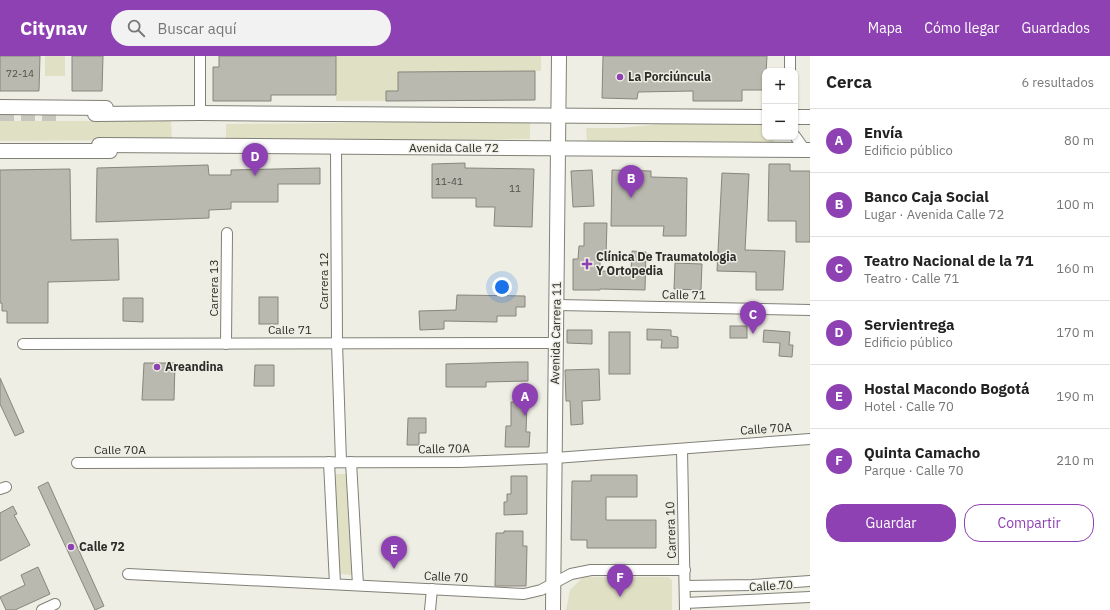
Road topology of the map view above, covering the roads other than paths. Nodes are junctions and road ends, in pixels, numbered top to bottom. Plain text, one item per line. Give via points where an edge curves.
1 (200, 56) edge
2 (558, 56) edge
3 (790, 56) edge
4 (790, 68) edge
5 (0, 107) edge
6 (200, 113) junction
7 (95, 114) dead end
8 (558, 115) junction
9 (762, 117) edge
10 (798, 117) edge
11 (810, 117) edge
12 (798, 140) edge
13 (99, 145) dead end
14 (201, 147) junction
15 (336, 147) junction
16 (558, 148) junction
17 (807, 150) edge
18 (0, 151) edge
19 (227, 233) dead end
20 (557, 305) junction
21 (810, 310) edge
22 (337, 343) junction
23 (556, 343) junction
24 (23, 344) dead end
25 (226, 344) junction
26 (810, 439) edge
27 (682, 449) junction
28 (555, 458) junction
29 (329, 462) junction
30 (346, 462) junction
31 (77, 463) dead end
32 (685, 570) junction
33 (128, 574) dead end
34 (810, 581) edge
35 (553, 582) junction
36 (335, 584) junction
37 (752, 585) junction
38 (358, 586) junction
39 (685, 586) junction
40 (432, 589) junction
41 (810, 598) edge
42 (753, 600) junction
43 (55, 604) dead end
44 (685, 607) edge
45 (42, 610) edge
46 (430, 610) edge
47 (553, 610) edge

1 - 6 street
2 - 8 main road, Avenida Carrera 11
3 - 4 street
5 - 6 main road via 155,108
6 - 7 main road
6 - 8 main road
8 - 9 main road
8 - 16 main road, Avenida Carrera 11
10 - 11 main road
12 - 17 street
13 - 14 main road, Avenida Calle 72 via 154,144
14 - 15 main road, Avenida Calle 72
14 - 18 main road via 158,150
15 - 16 main road, Avenida Calle 72
15 - 22 street, Carrera 12
16 - 17 main road, Avenida Calle 72
16 - 20 main road, Avenida Carrera 11
19 - 25 street, Carrera 13
20 - 21 street, Calle 71
20 - 23 main road, Avenida Carrera 11
22 - 23 street, Calle 71
22 - 25 street, Calle 71
22 - 30 street, Carrera 12
23 - 28 main road, Avenida Carrera 11
24 - 25 street, Calle 71
26 - 27 street, Calle 70A
27 - 28 street, Calle 70A
27 - 32 street, Carrera 10
28 - 30 street, Calle 70A via 460,462
28 - 35 main road, Avenida Carrera 11
29 - 30 street, Calle 70A
29 - 31 street, Calle 70A
29 - 36 street
30 - 38 street, Carrera 12
32 - 35 street, Calle 70 via 591,570 571,574
32 - 39 street, Carrera 10
33 - 36 street, Calle 70
34 - 37 street, Calle 70
35 - 40 street, Calle 70 via 541,590 524,594
35 - 47 main road, Avenida Carrera 11
36 - 38 street, Calle 70
37 - 39 street, Calle 70
37 - 42 street
38 - 40 street, Calle 70
39 - 44 street, Carrera 10
40 - 46 street
41 - 42 street, Calle 70
42 - 44 street, Calle 70
43 - 45 street

